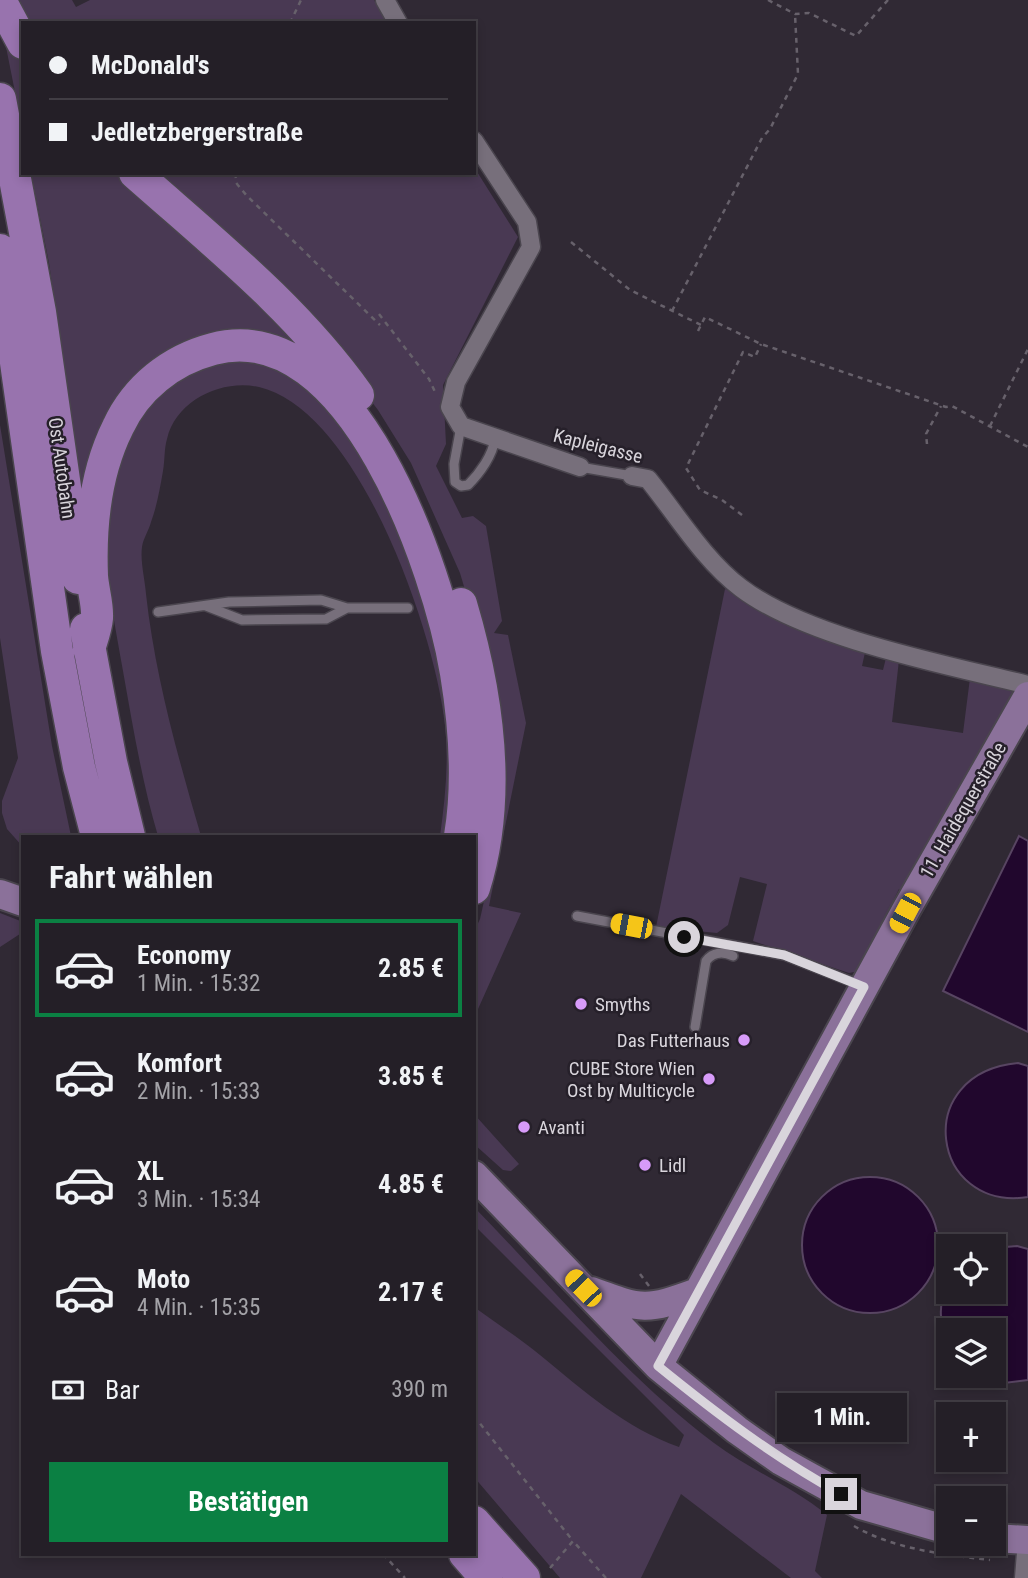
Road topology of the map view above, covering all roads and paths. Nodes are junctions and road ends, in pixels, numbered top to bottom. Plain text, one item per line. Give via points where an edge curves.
1 (0, 0) edge
2 (301, 0) edge
3 (385, 0) edge
4 (768, 0) edge
5 (888, 0) edge
6 (795, 14) junction
7 (290, 21) edge
8 (397, 21) edge
9 (21, 39) edge
10 (0, 99) edge
11 (476, 144) edge
12 (137, 175) edge
13 (235, 175) edge
14 (571, 242) dead end
15 (0, 250) edge
16 (4, 309) edge
17 (672, 311) junction
18 (379, 314) dead end
19 (380, 325) dead end
20 (701, 326) junction
21 (698, 331) dead end
22 (761, 344) junction
23 (1028, 349) edge
24 (941, 406) junction
25 (450, 407) junction
26 (461, 426) junction
27 (990, 426) junction
28 (495, 438) junction
29 (928, 443) dead end
30 (1028, 447) edge
31 (580, 467) joint
32 (632, 476) joint
33 (742, 515) dead end
34 (204, 606) junction
35 (347, 608) junction
36 (408, 608) dead end
37 (158, 611) dead end
38 (89, 649) junction
39 (1028, 685) edge
40 (1028, 696) edge
41 (97, 835) edge
42 (129, 835) edge
43 (460, 835) edge
44 (476, 881) edge
45 (0, 894) edge
46 (21, 901) edge
47 (577, 916) dead end
48 (733, 956) dead end
49 (864, 987) junction
50 (695, 1027) dead end
51 (476, 1177) edge
52 (583, 1288) junction
53 (698, 1292) junction
54 (658, 1366) junction
55 (476, 1419) edge
56 (936, 1527) edge
57 (1006, 1539) edge
58 (1028, 1540) edge
59 (573, 1541) junction
60 (477, 1551) edge
61 (385, 1556) edge
62 (537, 1573) edge
63 (405, 1578) edge
64 (606, 1578) edge
65 (1024, 1578) edge

1 - 9 highway
2 - 7 path
3 - 8 street
4 - 6 path
5 - 6 path via 856,36 809,13
6 - 17 path via 798,74
10 - 38 highway, Ost Autobahn via 40,312
11 - 25 street via 527,222 531,247 456,382
12 - 44 highway via 269,292 339,369 404,467 428,515 469,632 487,728 489,806
13 - 19 path via 247,196
14 - 17 path via 630,290
15 - 16 highway, Ost Autobahn via 7,290
16 - 41 highway, Ost Autobahn via 57,651
17 - 20 path
18 - 25 path via 429,379 441,406
20 - 21 path
20 - 22 path via 705,317
22 - 24 path
22 - 33 path via 755,357 743,352 686,468 700,490 722,499
23 - 27 path
24 - 27 path via 952,406
24 - 29 path via 926,434
25 - 26 street
26 - 28 street, Kapleigasse
26 - 28 lane via 454,464 455,482 461,486 475,478
27 - 30 path
28 - 31 street, Kapleigasse
31 - 32 lane, Kapleigasse
32 - 39 street, Kapleigasse via 648,479 715,563 742,589 772,606 871,644
34 - 35 lane via 321,600
34 - 35 lane via 242,620 326,619
34 - 37 lane
35 - 36 lane
38 - 42 highway, Ost Autobahn
38 - 43 highway via 97,618 92,576 95,498 104,457 140,392 194,354 226,345 259,346 292,358 322,381 352,416 388,473 417,538 441,607 456,672 465,741 466,801
40 - 49 main road, 11. Haidequerstraße
45 - 46 main road
47 - 49 lane via 784,955
48 - 50 lane via 718,953 706,961
49 - 53 main road, 11. Haidequerstraße
51 - 52 main road
52 - 53 main road via 631,1306 657,1307
52 - 54 main road
53 - 54 main road, 11. Haidequerstraße
54 - 56 main road via 781,1461 861,1505
55 - 59 path
57 - 58 main road
58 - 65 street
59 - 62 path
59 - 64 path
60 - 62 highway
61 - 63 path

